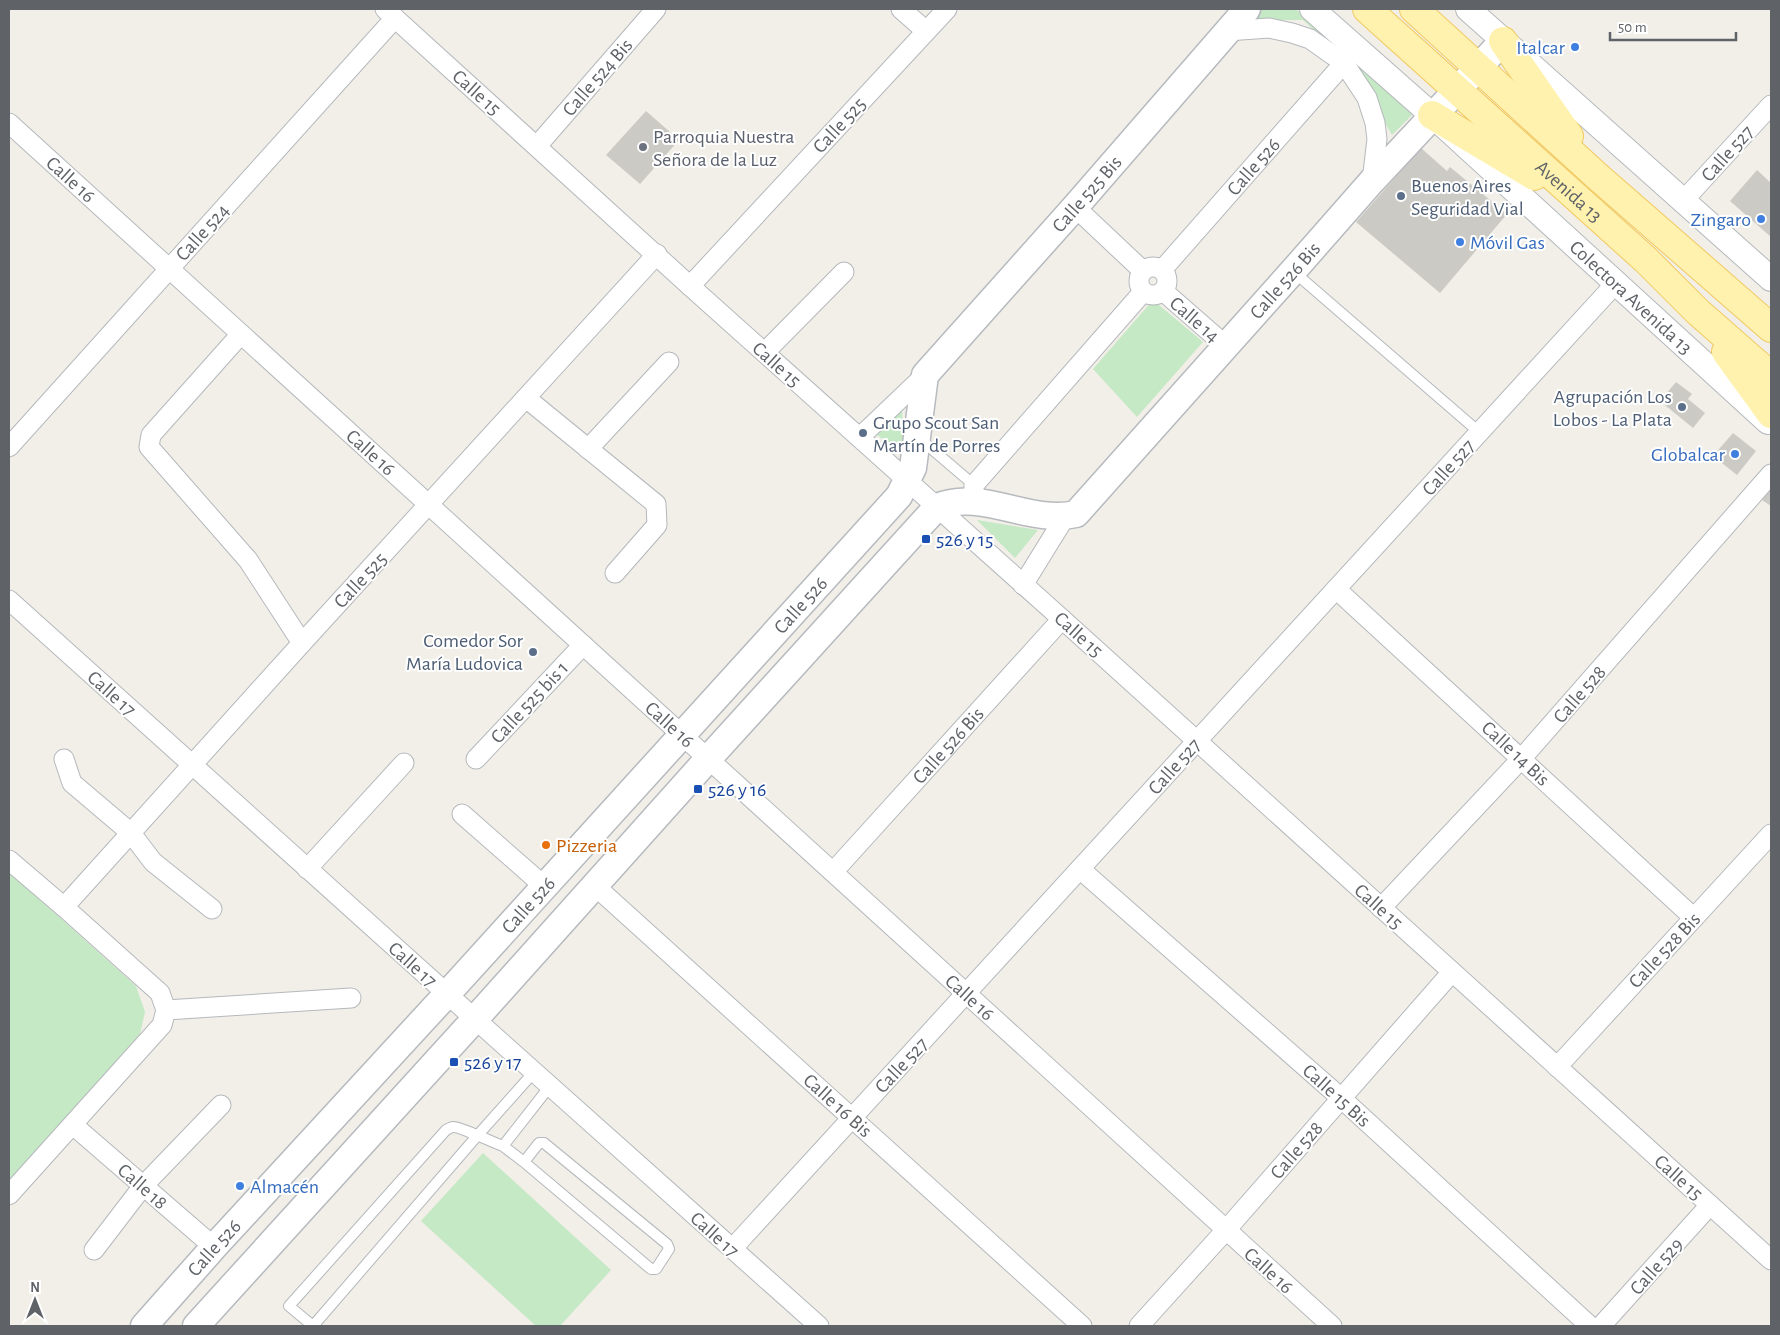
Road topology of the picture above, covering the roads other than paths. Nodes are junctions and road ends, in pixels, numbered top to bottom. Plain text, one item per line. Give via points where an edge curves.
1 (656, 9) edge
2 (901, 9) edge
3 (947, 9) edge
4 (1246, 9) edge
5 (1312, 9) edge
6 (1367, 9) edge
7 (1414, 9) edge
8 (1468, 9) edge
9 (390, 13) edge
10 (926, 32) junction
11 (1227, 32) junction
12 (1503, 41) junction
13 (1344, 63) junction
14 (1478, 68) junction
15 (1457, 90) junction
16 (1771, 105) edge
17 (1432, 115) junction
18 (9, 123) edge
19 (537, 146) junction
20 (1597, 176) junction
21 (1372, 181) junction
22 (1684, 201) junction
23 (1074, 207) junction
24 (1588, 208) junction
25 (657, 254) junction
26 (169, 268) junction
27 (1152, 270) junction
28 (1293, 271) junction
29 (844, 272) dead end
30 (1771, 279) edge
31 (1718, 282) junction
32 (1616, 283) junction
33 (690, 286) junction
34 (1163, 291) junction
35 (1143, 292) junction
36 (1771, 311) edge
37 (1698, 312) junction
38 (1771, 328) edge
39 (241, 334) junction
40 (1226, 346) junction
41 (765, 352) junction
42 (670, 362) dead end
43 (925, 375) junction
44 (1771, 376) edge
45 (526, 398) junction
46 (1771, 414) edge
47 (1771, 425) edge
48 (1479, 432) junction
49 (860, 437) junction
50 (918, 437) junction
51 (9, 447) edge
52 (588, 449) junction
53 (1771, 474) edge
54 (907, 480) junction
55 (974, 493) junction
56 (429, 505) junction
57 (937, 507) junction
58 (1065, 516) junction
59 (615, 573) dead end
60 (1024, 585) junction
61 (1336, 589) junction
62 (9, 600) edge
63 (1062, 619) junction
64 (302, 643) junction
65 (583, 645) junction
66 (681, 734) junction
67 (1197, 741) junction
68 (1522, 758) junction
69 (64, 759) dead end
70 (476, 759) dead end
71 (708, 759) junction
72 (404, 763) dead end
73 (193, 765) junction
74 (462, 814) dead end
75 (131, 833) junction
76 (1771, 834) edge
77 (9, 860) edge
78 (307, 869) junction
79 (1080, 869) junction
80 (833, 872) junction
81 (594, 885) junction
82 (544, 886) junction
83 (64, 907) junction
84 (1381, 908) junction
85 (212, 909) dead end
86 (1694, 918) junction
87 (1452, 972) junction
88 (966, 993) junction
89 (446, 994) junction
90 (351, 998) dead end
91 (166, 1010) junction
92 (475, 1019) junction
93 (1557, 1067) junction
94 (534, 1072) junction
95 (550, 1086) junction
96 (1341, 1098) junction
97 (221, 1105) dead end
98 (852, 1117) junction
99 (73, 1125) junction
100 (477, 1136) junction
101 (503, 1146) junction
102 (524, 1162) junction
103 (143, 1186) junction
104 (9, 1195) edge
105 (1710, 1205) junction
106 (1226, 1230) junction
107 (214, 1247) junction
108 (732, 1249) junction
109 (94, 1250) dead end
110 (1771, 1260) edge
111 (144, 1326) edge
112 (196, 1326) edge
113 (819, 1326) edge
114 (1082, 1326) edge
115 (1139, 1326) edge
116 (1332, 1326) edge
117 (1590, 1326) edge
118 (1601, 1326) edge

1 - 19 street, Calle 524 Bis
2 - 10 street
3 - 10 street, Calle 525
4 - 11 main road, Calle 525 Bis
5 - 17 street, Colectora Avenida 13
6 - 15 main road, Avenida 13
7 - 14 main road, Avenida 13
8 - 12 street
9 - 19 street, Calle 15
9 - 26 street, Calle 524
10 - 33 street, Calle 525
11 - 13 street via 1269,28 1292,33 1310,39
11 - 23 main road, Calle 525 Bis
12 - 14 main road, Calle 526 Bis
12 - 20 main road
12 - 22 street
13 - 21 street via 1367,98 1375,123 1377,139
13 - 27 street, Calle 526
14 - 15 main road, Calle 526 Bis
14 - 20 main road, Avenida 13
15 - 17 main road, Calle 526 Bis
15 - 24 main road, Avenida 13
16 - 22 street, Calle 527
17 - 21 main road, Calle 526 Bis
17 - 24 main road
17 - 32 street, Colectora Avenida 13
18 - 26 street, Calle 16
19 - 25 street, Calle 15
20 - 31 main road, Avenida 13
21 - 28 main road, Calle 526 Bis
22 - 30 street
23 - 27 street
23 - 43 main road, Calle 525 Bis
24 - 37 main road, Avenida 13
25 - 33 street, Calle 15
25 - 45 street, Calle 525
26 - 39 street, Calle 16
26 - 51 street, Calle 524
27 - 34 street via 1165,273 1167,282
27 - 35 street via 1138,279
28 - 40 main road, Calle 526 Bis
28 - 48 lane
29 - 41 street
31 - 36 main road
31 - 38 main road, Avenida 13
32 - 47 street, Colectora Avenida 13
32 - 48 street, Calle 527
33 - 41 street, Calle 15
34 - 35 street via 1156,295
34 - 40 street, Calle 14
35 - 55 street
37 - 44 main road, Avenida 13
37 - 46 main road
39 - 56 street, Calle 16
39 - 64 street via 151,435 149,447 248,560
40 - 58 main road, Calle 526 Bis via 1083,508 1076,514
41 - 49 street, Calle 15
42 - 52 street
43 - 49 street, Calle 525 Bis
43 - 50 main road
45 - 52 street
45 - 56 street, Calle 525
48 - 61 street, Calle 527
49 - 54 street, Calle 15
50 - 54 main road via 913,468
50 - 55 lane
52 - 59 street via 656,504 657,525
53 - 68 street, Calle 528
54 - 57 street, Calle 15
54 - 66 main road, Calle 526 via 899,496
55 - 57 main road, Calle 526 Bis via 961,501
55 - 58 main road, Calle 526 Bis via 1041,516
56 - 64 street, Calle 525
56 - 65 street, Calle 16
57 - 60 street, Calle 15
57 - 71 main road, Calle 526
58 - 60 street
60 - 63 street, Calle 15
61 - 67 street, Calle 527
61 - 68 street, Calle 14 Bis
62 - 73 street, Calle 17
63 - 67 street, Calle 15
63 - 80 street, Calle 526 Bis
64 - 73 street, Calle 525
65 - 66 street, Calle 16
65 - 70 street, Calle 525 bis 1
66 - 71 street, Calle 16
66 - 82 main road, Calle 526
67 - 79 street, Calle 527
67 - 84 street, Calle 15
68 - 84 street, Calle 528
68 - 86 street, Calle 14 Bis
69 - 75 street via 72,784
71 - 80 street, Calle 16
71 - 81 main road, Calle 526
72 - 78 street
73 - 75 street, Calle 525
73 - 78 street, Calle 17
74 - 82 street
75 - 83 street, Calle 525
75 - 85 street via 153,862
76 - 86 street, Calle 528 Bis
77 - 83 street
78 - 89 street, Calle 17
79 - 88 street, Calle 527
79 - 96 street, Calle 15 Bis
80 - 88 street, Calle 16
81 - 92 main road, Calle 526
81 - 98 street, Calle 16 Bis
82 - 89 main road, Calle 526
83 - 91 street via 160,993
84 - 87 street, Calle 15
86 - 93 street, Calle 528 Bis
87 - 93 street, Calle 15
87 - 96 street, Calle 528
88 - 98 street, Calle 527
88 - 106 street, Calle 16
89 - 92 street, Calle 17
89 - 107 main road, Calle 526
90 - 91 street
91 - 99 street via 162,1025
92 - 94 street, Calle 17
92 - 112 main road, Calle 526
93 - 105 street, Calle 15
94 - 95 street, Calle 17
94 - 100 lane
95 - 101 lane
95 - 108 street, Calle 17
96 - 106 street, Calle 528
96 - 117 street, Calle 15 Bis
97 - 103 street
98 - 108 street, Calle 527
98 - 114 street, Calle 16 Bis
99 - 103 street, Calle 18
99 - 104 street
100 - 100 lane via 313,1326 289,1306 446,1130 461,1128
100 - 101 lane
101 - 102 lane
102 - 102 lane via 651,1269 656,1269 669,1249 667,1244 544,1143 540,1143
103 - 107 street, Calle 18
103 - 109 street
105 - 110 street, Calle 15
105 - 118 street, Calle 529
106 - 115 street, Calle 528
106 - 116 street, Calle 16
107 - 111 main road, Calle 526
108 - 113 street, Calle 17

